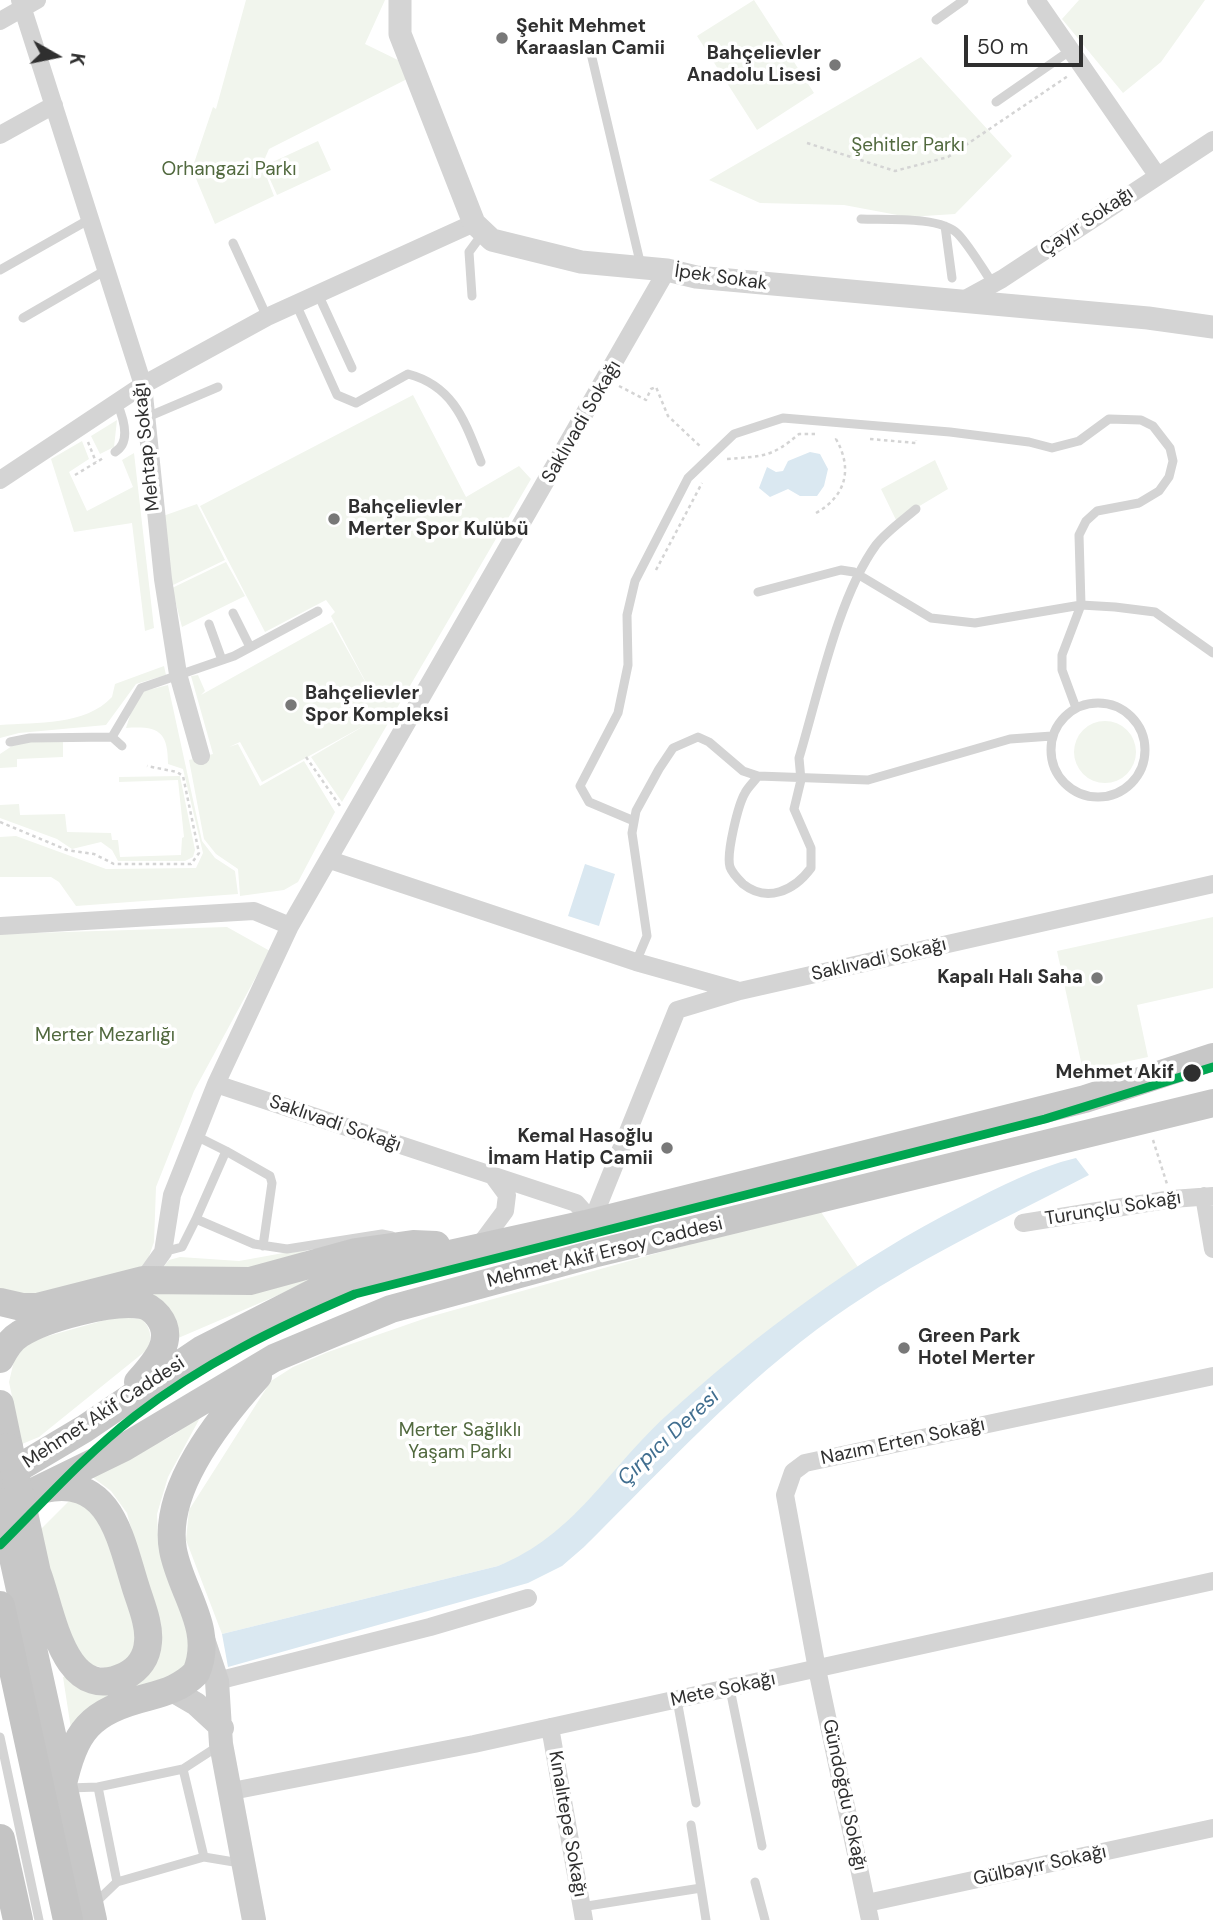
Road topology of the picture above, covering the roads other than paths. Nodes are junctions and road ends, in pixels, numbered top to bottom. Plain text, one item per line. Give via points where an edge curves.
1 (400, 0) edge
2 (964, 0) edge
3 (1037, 0) edge
4 (27, 2) edge
5 (936, 20) dead end
6 (0, 21) edge
7 (589, 46) dead end
8 (1071, 50) junction
9 (996, 102) dead end
10 (54, 104) junction
11 (0, 135) edge
12 (1213, 140) edge
13 (1157, 176) junction
14 (91, 219) junction
15 (861, 219) dead end
16 (945, 226) junction
17 (479, 227) junction
18 (233, 243) dead end
19 (642, 268) junction
20 (0, 270) edge
21 (107, 270) junction
22 (667, 270) junction
23 (952, 278) dead end
24 (993, 284) junction
25 (318, 294) junction
26 (472, 296) dead end
27 (959, 302) junction
28 (296, 304) junction
29 (267, 317) junction
30 (23, 318) dead end
31 (1213, 327) edge
32 (352, 368) dead end
33 (143, 385) junction
34 (218, 387) dead end
35 (117, 403) junction
36 (145, 418) junction
37 (115, 452) road end
38 (481, 462) dead end
39 (1, 476) edge
40 (916, 509) dead end
41 (859, 575) junction
42 (758, 592) dead end
43 (1081, 605) junction
44 (318, 611) dead end
45 (233, 612) dead end
46 (209, 624) dead end
47 (250, 647) junction
48 (1213, 653) edge
49 (222, 660) junction
50 (178, 674) junction
51 (1076, 708) junction
52 (1052, 736) junction
53 (112, 737) junction
54 (10, 742) dead end
55 (122, 746) dead end
56 (201, 756) dead end
57 (758, 776) junction
58 (801, 780) junction
59 (634, 821) junction
60 (330, 860) junction
61 (1213, 884) edge
62 (0, 926) edge
63 (290, 926) junction
64 (636, 962) junction
65 (740, 991) junction
66 (1213, 1057) edge
67 (216, 1084) junction
68 (1213, 1103) edge
69 (198, 1137) junction
70 (226, 1151) junction
71 (493, 1176) junction
72 (1208, 1196) edge
73 (195, 1219) junction
74 (1023, 1223) dead end
75 (413, 1244) junction
76 (262, 1246) junction
77 (469, 1248) junction
78 (1213, 1249) edge
79 (163, 1252) junction
80 (143, 1280) junction
81 (0, 1302) edge
82 (274, 1358) junction
83 (0, 1359) edge
84 (1213, 1376) edge
85 (0, 1404) edge
86 (122, 1404) junction
87 (4, 1434) edge
88 (0, 1479) edge
89 (12, 1508) edge
90 (38, 1575) junction
91 (1213, 1581) edge
92 (528, 1598) dead end
93 (0, 1606) edge
94 (204, 1642) junction
95 (817, 1669) junction
96 (217, 1681) junction
97 (730, 1689) junction
98 (172, 1690) junction
99 (677, 1700) junction
100 (550, 1727) junction
101 (222, 1736) junction
102 (0, 1737) edge
103 (183, 1769) junction
104 (98, 1787) junction
105 (62, 1788) junction
106 (232, 1791) junction
107 (696, 1803) dead end
108 (691, 1825) dead end
109 (1213, 1828) edge
110 (0, 1839) edge
111 (762, 1846) dead end
112 (204, 1857) junction
113 (243, 1864) junction
114 (117, 1882) junction
115 (755, 1882) dead end
116 (701, 1888) junction
117 (869, 1911) edge
118 (582, 1914) edge
119 (84, 1916) edge
120 (18, 1920) edge
121 (39, 1920) edge
122 (254, 1920) edge
123 (706, 1920) edge
124 (765, 1920) edge

1 - 17 street via 400,34
2 - 5 lane
3 - 8 street
4 - 6 street
4 - 10 street, Mehtap Sokağı
7 - 19 lane
8 - 9 lane
8 - 13 street
10 - 11 street
10 - 14 street, Mehtap Sokağı
12 - 13 street, Çayır Sokağı
13 - 24 street, Çayır Sokağı
14 - 20 lane
14 - 21 street, Mehtap Sokağı
15 - 16 lane
16 - 23 lane
16 - 24 lane via 957,233
17 - 19 street, İpek Sokak via 492,240 581,262
17 - 25 street
17 - 26 lane via 469,252
18 - 29 lane
19 - 22 street, İpek Sokak
21 - 30 lane
21 - 33 street, Mehtap Sokağı
22 - 27 street, İpek Sokak via 794,288
22 - 60 street, Saklıvadi Sokağı
24 - 27 street, Çayır Sokağı
25 - 28 street
25 - 32 lane
27 - 31 street, İpek Sokak
28 - 29 street
28 - 38 lane via 337,395 356,403 408,374 425,379 456,408
29 - 33 street
33 - 35 street
33 - 36 street, Mehtap Sokağı
34 - 36 lane
35 - 37 lane via 124,437
35 - 39 street
36 - 50 street, Mehtap Sokağı
40 - 41 lane via 877,544
41 - 42 lane via 841,570
41 - 43 lane via 931,618 975,623
41 - 58 lane via 799,758
43 - 48 lane via 1154,612
43 - 51 lane via 1062,655 1062,670
43 - 59 lane via 1079,535 1086,521 1097,511 1139,503 1159,491 1174,461 1164,437 1141,420 1109,419 1079,442 1052,448 783,418 734,434 715,458 688,478 640,570 627,615 628,665 618,713 580,786 589,802
44 - 47 lane
45 - 47 lane
46 - 49 lane
47 - 49 lane
49 - 50 lane
50 - 53 lane via 141,688
50 - 56 street, Mehtap Sokağı
51 - 52 lane via 1059,722
51 - 52 lane via 1101,702 1117,706 1140,728 1146,743 1145,760 1129,787 1101,798 1072,790 1053,767
52 - 58 lane via 1010,739 869,780
53 - 54 lane
53 - 55 lane
57 - 58 lane
57 - 58 lane via 744,794 730,867 754,892 771,896 792,887 811,868 811,848 794,809
57 - 59 lane via 743,771 709,742 688,739 673,748 659,769
59 - 64 lane via 647,936
60 - 63 street, Saklıvadi Sokağı
60 - 64 street
61 - 65 street, Saklıvadi Sokağı
62 - 63 street via 254,911
63 - 67 street, Saklıvadi Sokağı
64 - 65 street
65 - 71 street, Saklıvadi Sokağı via 677,1010 592,1221 576,1203
66 - 77 main road, Mehmet Akif Caddesi via 1085,1099 598,1221
67 - 69 street
67 - 71 street, Saklıvadi Sokağı
68 - 82 main road, Mehmet Akif Ersoy Caddesi via 593,1254 391,1309
69 - 70 lane
69 - 79 street via 172,1195
70 - 73 lane
70 - 76 lane via 270,1176
71 - 77 street via 507,1195 505,1211
72 - 74 street, Turunçlu Sokağı
72 - 78 street, Turunçlu Sokağı
73 - 76 lane
73 - 79 lane via 182,1247
75 - 76 lane via 382,1234 287,1249
75 - 77 main road
75 - 80 main road via 356,1252 250,1281
77 - 86 main road, Mehmet Akif Caddesi via 354,1279 279,1308 201,1350
79 - 80 street
80 - 81 main road via 37,1307
82 - 89 main road, Mehmet Akif Ersoy Caddesi
82 - 94 main road via 194,1462 174,1507 173,1550
83 - 86 main road via 20,1334 44,1324 103,1308 144,1305 158,1316 166,1339 163,1350
84 - 95 street, Nazım Erten Sokağı via 805,1463 793,1472 785,1495
85 - 87 main road
86 - 88 main road, Mehmet Akif Caddesi
87 - 89 main road, bridge
89 - 90 main road
89 - 90 main road via 56,1486 91,1494 106,1507 145,1619 148,1640 140,1665 113,1681 83,1676 64,1653
89 - 105 main road
90 - 105 main road via 61,1731
91 - 95 street, Mete Sokağı
92 - 96 street
93 - 119 highway
94 - 96 main road
94 - 98 main road via 196,1673
95 - 97 street, Mete Sokağı
95 - 117 street, Gündoğdu Sokağı
96 - 101 main road
97 - 99 street, Mete Sokağı
97 - 111 lane
98 - 101 main road via 196,1704
98 - 105 main road via 106,1710 94,1719 79,1734
99 - 100 street, Mete Sokağı
99 - 107 lane
100 - 106 street, Mete Sokağı
100 - 118 street, Kınalıtepe Sokağı
101 - 103 lane
101 - 106 main road
102 - 121 lane
103 - 104 lane
103 - 112 lane
104 - 105 lane
104 - 114 lane
105 - 119 main road
106 - 113 main road
108 - 116 lane
109 - 117 street, Gülbayır Sokağı
110 - 120 highway
112 - 113 lane
112 - 114 lane
113 - 122 main road
114 - 119 lane
115 - 124 lane
116 - 118 lane
116 - 123 lane

